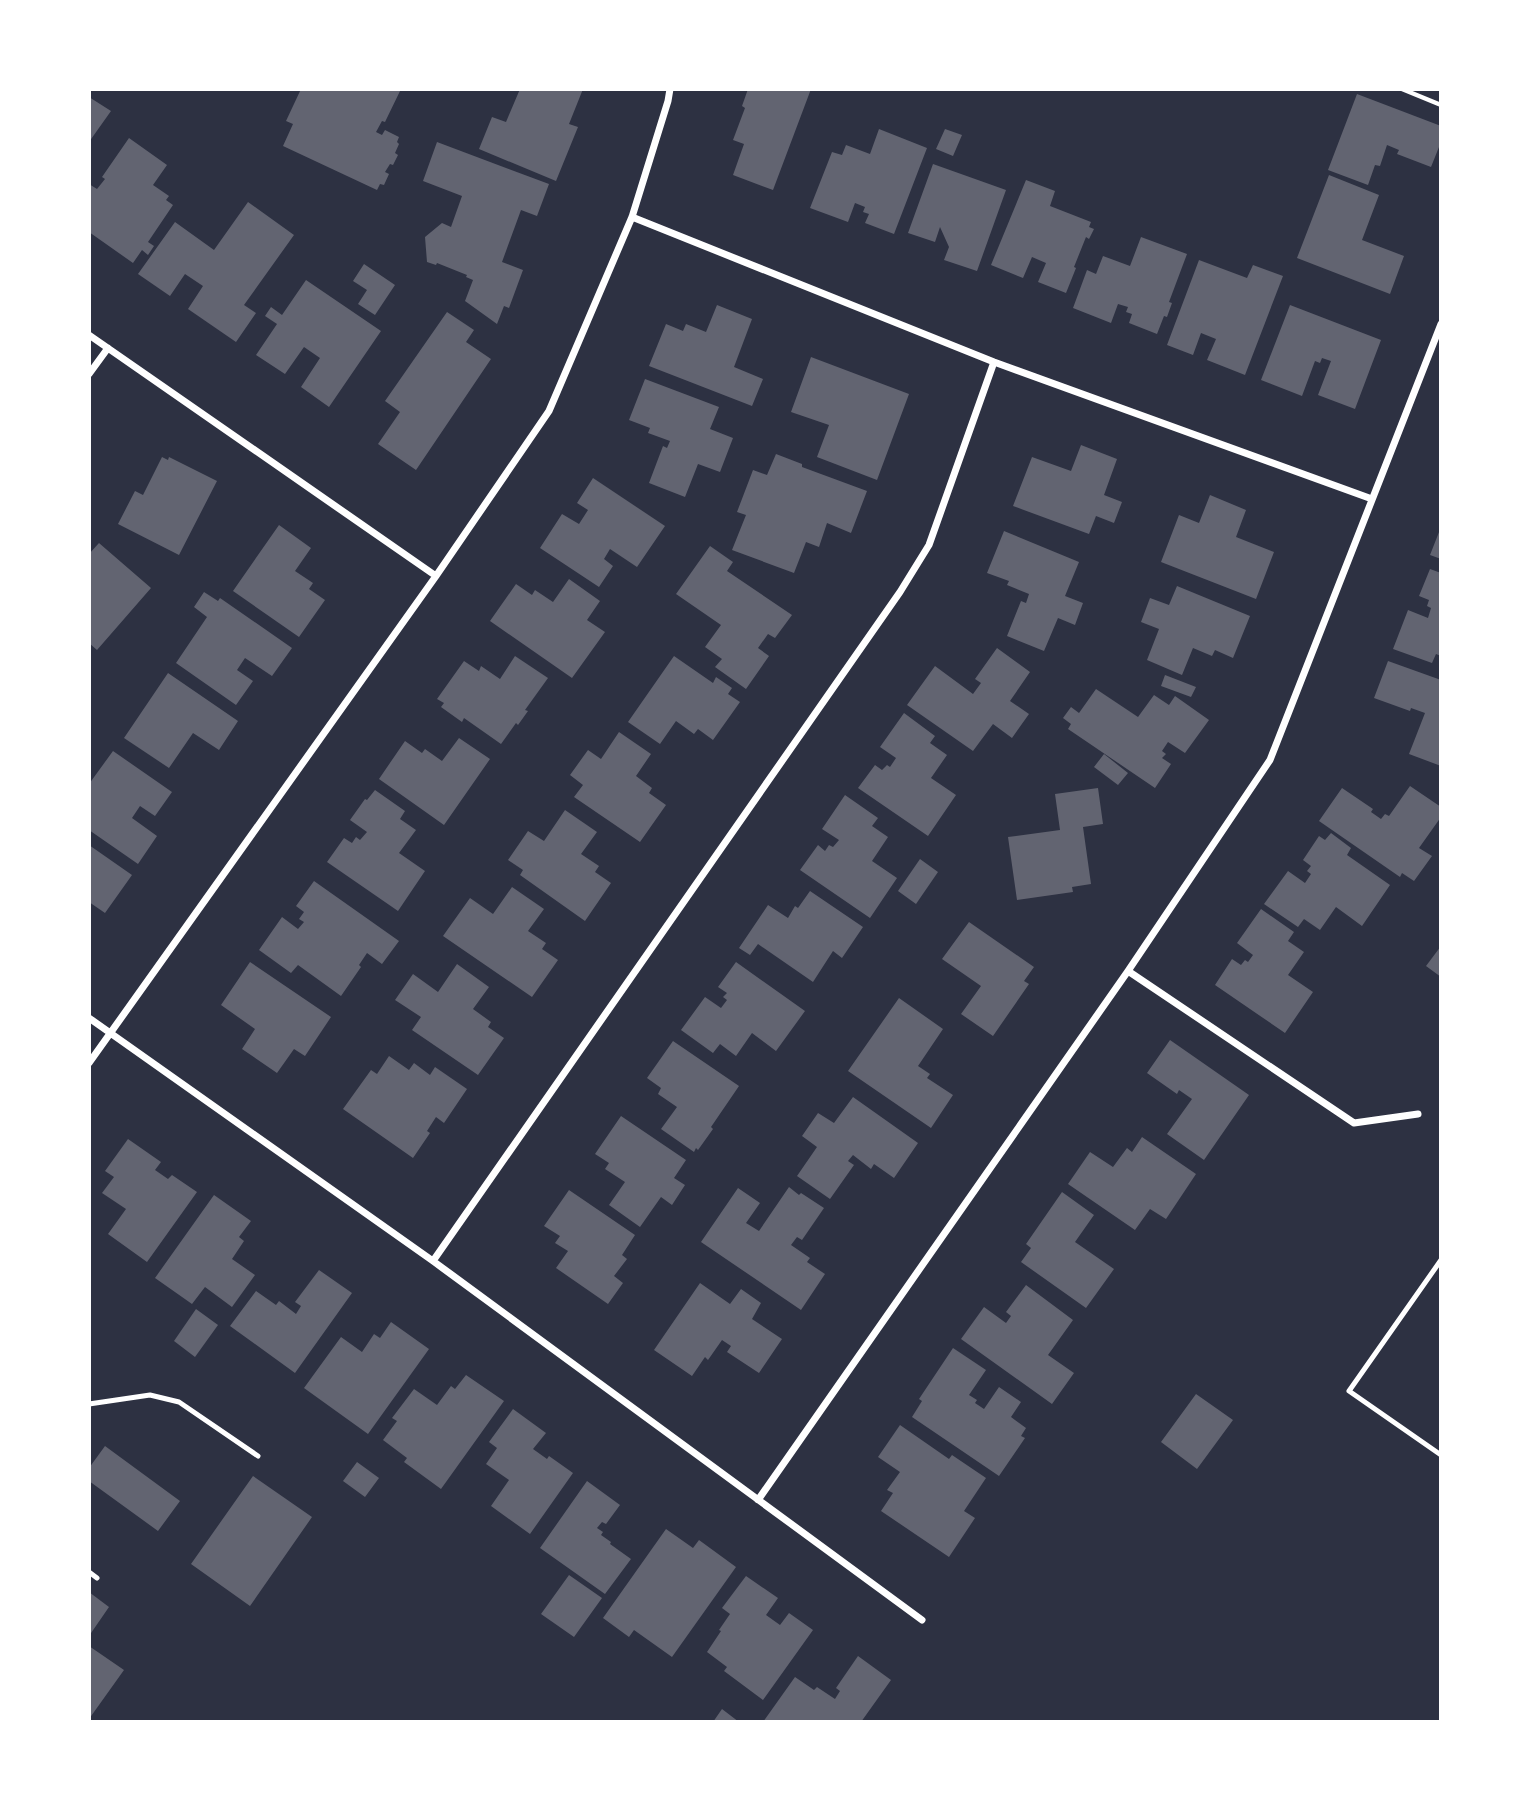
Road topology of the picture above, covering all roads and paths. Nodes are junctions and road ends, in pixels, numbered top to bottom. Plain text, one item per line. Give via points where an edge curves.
1 (670, 89) edge
2 (1402, 89) edge
3 (1441, 104) edge
4 (632, 217) junction
5 (1441, 324) edge
6 (89, 335) edge
7 (108, 348) junction
8 (994, 362) junction
9 (89, 374) edge
10 (1372, 499) junction
11 (436, 576) junction
12 (1128, 971) junction
13 (89, 1017) edge
14 (110, 1032) junction
15 (89, 1063) edge
16 (1418, 1114) dead end
17 (1441, 1260) edge
18 (433, 1261) junction
19 (89, 1404) edge
20 (1441, 1455) edge
21 (258, 1456) dead end
22 (758, 1500) junction
23 (89, 1572) edge
24 (97, 1578) dead end
25 (922, 1620) dead end

1 - 4 street
2 - 3 path
4 - 8 street
4 - 11 street via 549,411
5 - 10 street
6 - 7 street
7 - 9 street
7 - 11 street
8 - 10 street
8 - 18 street via 922,557
10 - 12 street via 1270,760
11 - 14 street
12 - 16 street via 1353,1123
12 - 22 street
13 - 14 street
14 - 15 street
14 - 18 street
17 - 20 lane via 1349,1391
18 - 22 street
19 - 21 lane via 150,1395 179,1402
22 - 25 street
23 - 24 lane

